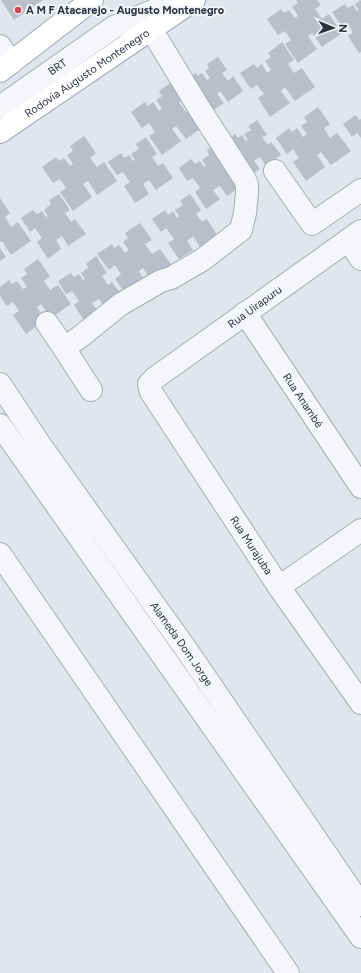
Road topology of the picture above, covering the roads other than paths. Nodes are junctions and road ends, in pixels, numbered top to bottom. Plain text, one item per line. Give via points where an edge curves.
1 (92, 0) edge
2 (134, 0) edge
3 (170, 0) edge
4 (194, 0) edge
5 (114, 27) junction
6 (150, 29) junction
7 (4, 60) edge
8 (0, 107) edge
9 (0, 132) edge
10 (274, 171) dead end
11 (361, 190) edge
12 (354, 235) edge
13 (361, 259) edge
14 (246, 313) junction
15 (47, 323) dead end
16 (64, 348) junction
17 (0, 384) edge
18 (149, 384) joint
19 (90, 390) dead end
20 (0, 425) edge
21 (361, 487) edge
22 (361, 530) edge
23 (0, 554) edge
24 (279, 587) junction
25 (358, 691) edge
26 (361, 905) edge
27 (361, 936) edge
28 (288, 973) edge

1 - 7 main road
2 - 5 street, BRT
3 - 5 street, BRT via 155,10
4 - 6 main road, Rodovia Augusto Montenegro
5 - 8 street, BRT
6 - 9 main road, Rodovia Augusto Montenegro
6 - 16 street via 247,184 241,230 202,260 121,304
10 - 11 street via 312,224
12 - 13 street
12 - 14 street, Rua Uirapuru
14 - 18 street, Rua Uirapuru
14 - 21 street, Rua Anambé
15 - 16 street
16 - 19 street
17 - 26 street, Alameda Dom Jorge
18 - 24 street, Rua Murajuba via 151,392
20 - 27 street, Alameda Dom Jorge
22 - 24 street
23 - 28 street
24 - 25 street, Rua Murajuba

